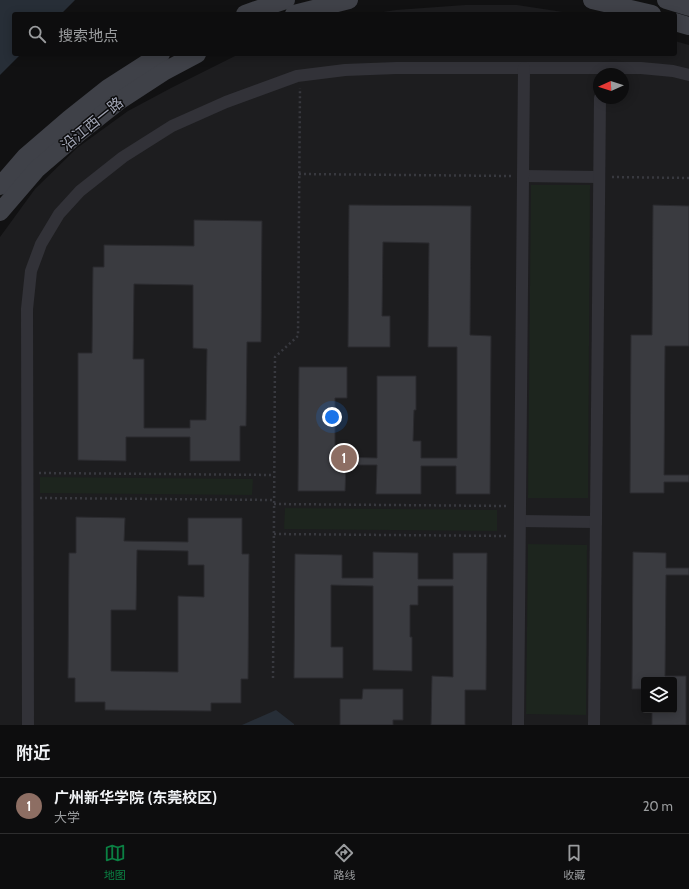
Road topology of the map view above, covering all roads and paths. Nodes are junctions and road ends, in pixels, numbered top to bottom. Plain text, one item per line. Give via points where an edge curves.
1 (286, 0) edge
2 (349, 0) edge
3 (592, 0) edge
4 (666, 0) edge
5 (689, 7) edge
6 (250, 12) edge
7 (302, 12) edge
8 (643, 12) edge
9 (677, 23) edge
10 (689, 26) edge
11 (158, 56) edge
12 (193, 56) edge
13 (524, 68) junction
14 (629, 69) edge
15 (593, 71) edge
16 (300, 75) junction
17 (689, 76) edge
18 (600, 104) edge
19 (299, 174) junction
20 (523, 176) junction
21 (599, 177) junction
22 (689, 178) edge
23 (0, 186) edge
24 (0, 212) edge
25 (27, 473) junction
26 (274, 475) junction
27 (28, 497) junction
28 (274, 500) junction
29 (274, 504) junction
30 (520, 506) junction
31 (520, 521) junction
32 (596, 522) junction
33 (274, 534) junction
34 (520, 536) junction
35 (273, 678) dead end
36 (28, 725) edge
37 (518, 725) edge
38 (594, 725) edge

1 - 6 street
2 - 7 street
3 - 8 street
4 - 5 street
9 - 10 street
11 - 23 street, 沿江西一路 via 108,88 69,119 26,156
12 - 24 street, 沿江西一路 via 119,101 80,132 37,169
13 - 15 street
13 - 16 street via 388,68
13 - 20 street
14 - 17 street via 673,71
16 - 19 path
16 - 25 street via 226,102 172,126 123,157 80,192 59,214 41,244 31,271 27,308
18 - 21 street
19 - 20 path
19 - 26 path via 298,336 275,357
20 - 21 street
20 - 30 street
21 - 22 path
21 - 32 street
25 - 26 path
25 - 27 street
26 - 28 path
27 - 28 path
27 - 36 street
28 - 29 path
29 - 30 path
29 - 33 path
30 - 31 street
31 - 32 street
31 - 34 street
32 - 38 street
33 - 34 path
33 - 35 path
34 - 37 street

